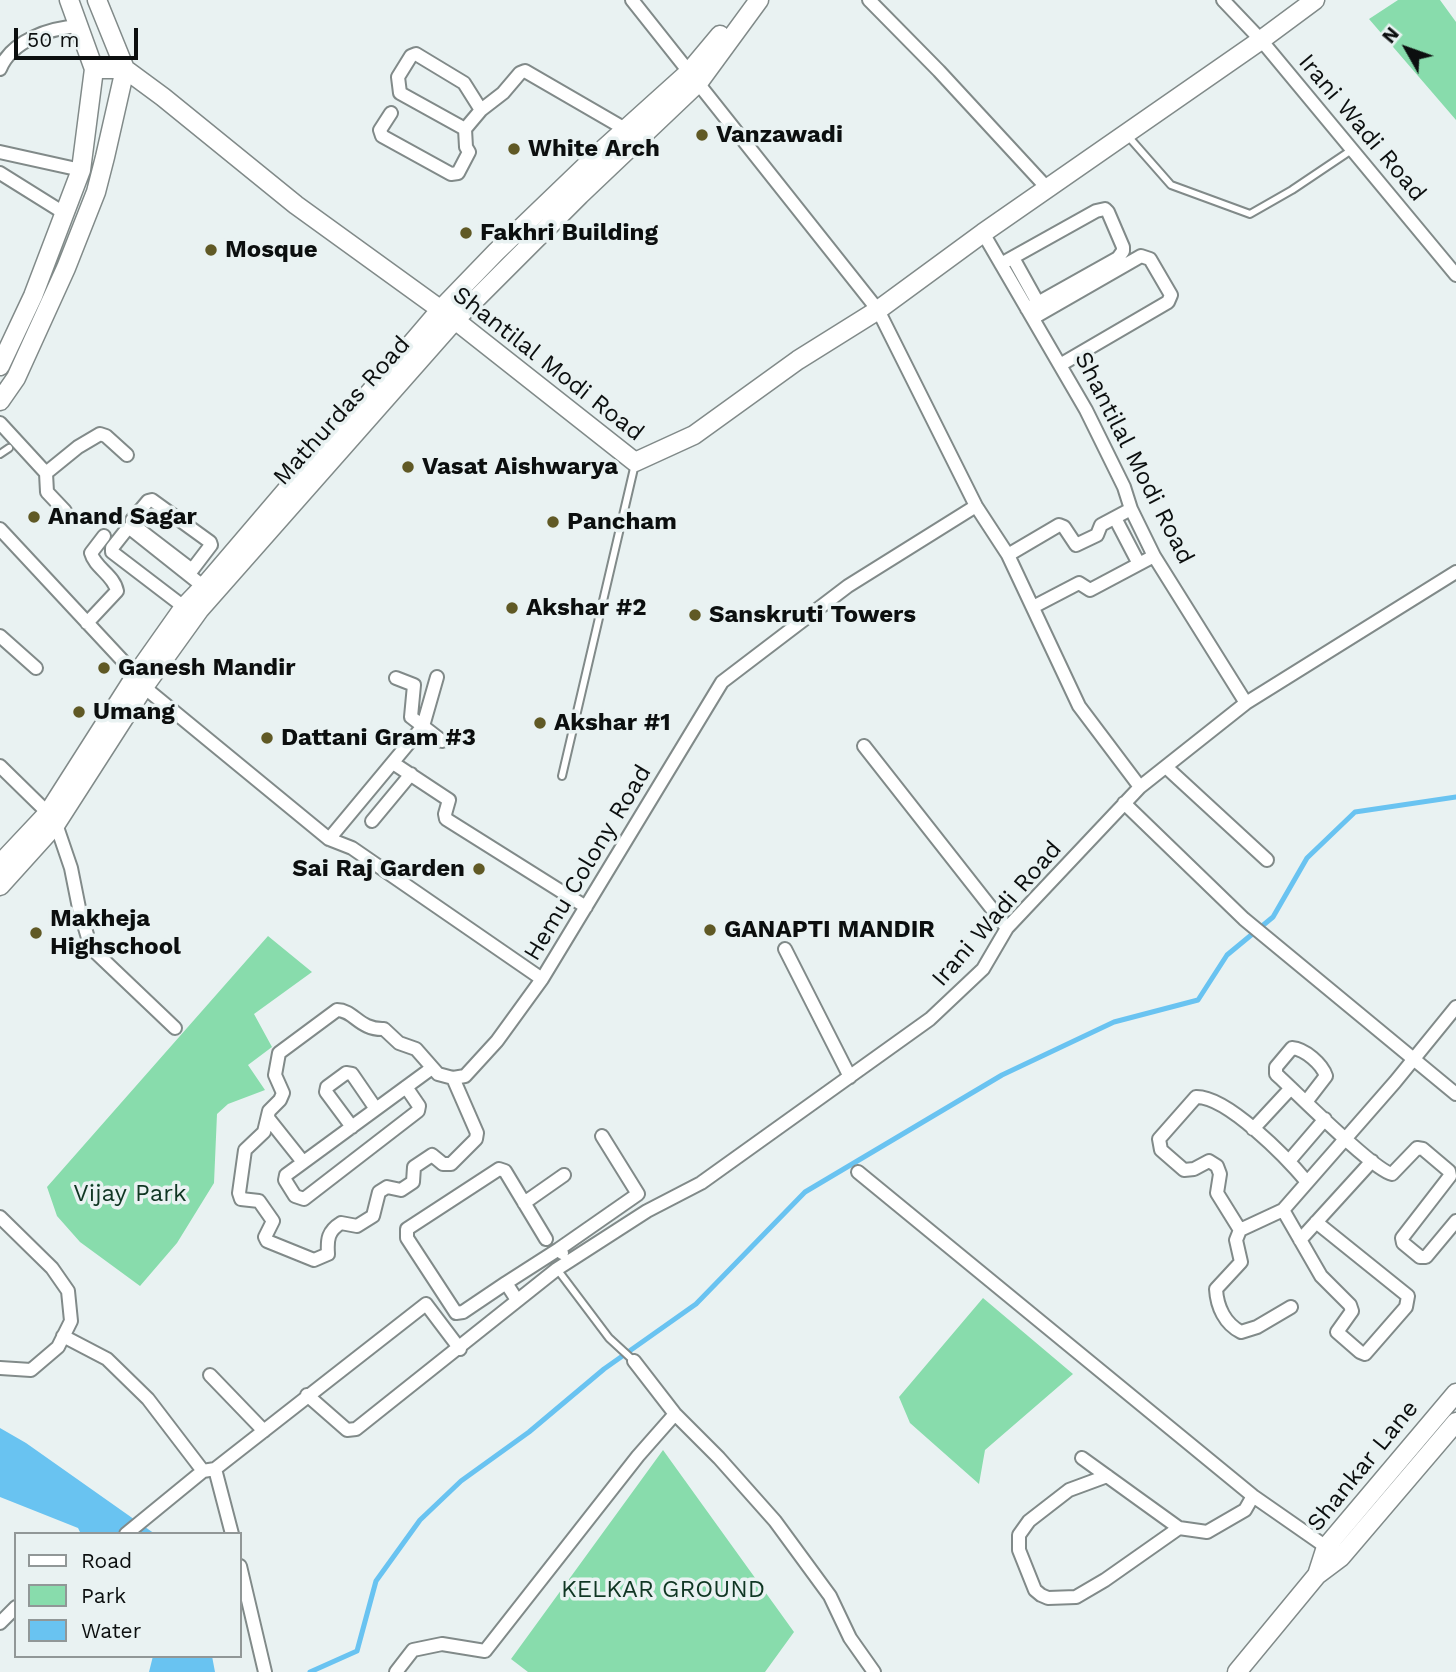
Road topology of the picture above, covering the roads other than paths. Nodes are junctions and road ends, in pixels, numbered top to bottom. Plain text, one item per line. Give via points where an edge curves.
1 (69, 0) edge
2 (97, 0) edge
3 (632, 0) edge
4 (746, 0) edge
5 (759, 0) edge
6 (869, 0) edge
7 (1223, 0) edge
8 (1315, 0) edge
9 (79, 26) junction
10 (1261, 40) junction
11 (0, 69) edge
12 (94, 69) junction
13 (124, 69) junction
14 (694, 77) junction
15 (481, 110) junction
16 (390, 113) dead end
17 (465, 129) junction
18 (633, 133) junction
19 (1126, 134) junction
20 (1353, 149) junction
21 (0, 152) edge
22 (81, 170) junction
23 (0, 173) edge
24 (1048, 189) junction
25 (64, 213) junction
26 (983, 233) junction
27 (1007, 261) junction
28 (1456, 275) edge
29 (440, 310) junction
30 (878, 310) junction
31 (1035, 311) junction
32 (455, 320) junction
33 (1064, 363) junction
34 (0, 366) edge
35 (0, 401) edge
36 (0, 423) edge
37 (9, 448) dead end
38 (0, 454) edge
39 (127, 455) dead end
40 (635, 462) junction
41 (46, 473) junction
42 (976, 506) junction
43 (1131, 509) junction
44 (65, 511) dead end
45 (1115, 518) junction
46 (0, 529) edge
47 (104, 536) dead end
48 (1008, 555) junction
49 (1154, 556) junction
50 (1139, 564) junction
51 (191, 569) junction
52 (1456, 572) edge
53 (144, 582) dead end
54 (205, 585) junction
55 (1033, 607) junction
56 (182, 610) junction
57 (87, 623) junction
58 (0, 636) edge
59 (36, 668) dead end
60 (437, 677) dead end
61 (396, 678) dead end
62 (140, 681) junction
63 (1246, 703) junction
64 (423, 726) junction
65 (442, 741) dead end
66 (864, 746) dead end
67 (393, 762) junction
68 (0, 765) edge
69 (1166, 767) junction
70 (411, 774) junction
71 (562, 776) dead end
72 (1140, 787) junction
73 (1124, 803) junction
74 (52, 818) junction
75 (372, 821) dead end
76 (329, 839) junction
77 (1267, 860) dead end
78 (0, 864) edge
79 (0, 886) edge
80 (586, 907) junction
81 (1007, 928) junction
82 (785, 949) dead end
83 (542, 979) junction
84 (1456, 1007) edge
85 (175, 1028) dead end
86 (1414, 1059) junction
87 (432, 1068) junction
88 (850, 1077) junction
89 (453, 1078) junction
90 (406, 1087) junction
91 (1291, 1088) junction
92 (1456, 1094) edge
93 (1306, 1102) junction
94 (376, 1109) junction
95 (268, 1118) junction
96 (1325, 1119) junction
97 (352, 1127) junction
98 (1253, 1129) junction
99 (602, 1136) dead end
100 (1346, 1138) junction
101 (1289, 1161) junction
102 (1372, 1161) junction
103 (303, 1163) junction
104 (858, 1172) dead end
105 (564, 1175) dead end
106 (1307, 1182) junction
107 (638, 1194) junction
108 (524, 1203) junction
109 (1283, 1210) junction
110 (647, 1211) junction
111 (0, 1217) edge
112 (1456, 1222) edge
113 (1316, 1223) junction
114 (1240, 1230) junction
115 (546, 1239) dead end
116 (1300, 1240) junction
117 (559, 1249) junction
118 (563, 1266) junction
119 (506, 1283) junction
120 (517, 1300) junction
121 (1292, 1307) dead end
122 (63, 1336) junction
123 (460, 1349) junction
124 (634, 1361) joint
125 (0, 1368) edge
126 (210, 1375) dead end
127 (1456, 1393) edge
128 (307, 1395) junction
129 (675, 1414) junction
130 (1456, 1422) edge
131 (264, 1431) junction
132 (1082, 1458) dead end
133 (209, 1470) junction
134 (1107, 1476) junction
135 (1253, 1496) junction
136 (1179, 1528) junction
137 (128, 1532) edge
138 (231, 1532) edge
139 (1326, 1547) junction
140 (1341, 1557) junction
141 (242, 1574) edge
142 (1317, 1575) junction
143 (14, 1608) edge
144 (0, 1623) edge
145 (265, 1672) edge
146 (396, 1672) edge
147 (874, 1672) edge
148 (1237, 1672) edge

1 - 9 street
2 - 13 street
3 - 14 street
4 - 14 street
5 - 14 street
6 - 24 street
7 - 10 street, Irani Wadi Road
8 - 10 street, Shantilal Modi Road
9 - 11 street via 60,27 29,39
9 - 12 street
10 - 19 street, Shantilal Modi Road
10 - 20 street, Irani Wadi Road
12 - 13 street
12 - 22 street
13 - 29 street, Shantilal Modi Road via 296,205
13 - 35 street via 96,192 16,378
14 - 18 street
14 - 30 street
15 - 17 street
15 - 17 street via 464,83 416,54 411,56 398,77 400,93
15 - 18 street via 525,71
16 - 17 street via 380,130 382,136 451,174 458,173 469,152
18 - 29 street via 496,252
18 - 32 street, Mathurdas Road
19 - 20 lane via 1171,185 1250,214
19 - 24 street, Shantilal Modi Road
20 - 28 street, Irani Wadi Road
21 - 22 street
22 - 25 street
23 - 25 street
24 - 26 street, Shantilal Modi Road
25 - 34 street
26 - 27 street, Shantilal Modi Road
26 - 30 street, Shantilal Modi Road
27 - 31 street, Shantilal Modi Road
27 - 31 street via 1096,211 1108,212 1123,247 1118,258
29 - 32 street, Shantilal Modi Road
29 - 54 street
30 - 40 street, Shantilal Modi Road via 798,360 694,435
30 - 42 street
31 - 33 street, Shantilal Modi Road
31 - 33 street via 1141,256 1150,259 1171,295 1168,302
32 - 40 street, Shantilal Modi Road
32 - 62 street, Mathurdas Road
33 - 43 street, Shantilal Modi Road
36 - 41 street
37 - 38 lane
39 - 41 street via 100,434
40 - 71 lane
41 - 44 street via 47,492
42 - 48 street
42 - 80 street, Hemu Colony Road via 848,586 722,682
43 - 45 street
43 - 49 street, Shantilal Modi Road
45 - 48 street via 1101,525 1097,535 1076,545 1059,525
45 - 50 street
46 - 57 street
47 - 57 street via 91,552 117,591
48 - 55 street
49 - 50 street
49 - 63 street, Shantilal Modi Road
50 - 55 street via 1090,590 1079,583
51 - 51 street via 132,524 148,501 210,542
51 - 54 street
52 - 63 street, Irani Wadi Road
53 - 56 street
54 - 56 street
54 - 56 street via 127,529 112,552
55 - 72 street via 1079,706
56 - 62 street
57 - 62 street
58 - 59 street
60 - 64 street
61 - 64 street via 414,685 411,717
62 - 74 street, Mathurdas Road
62 - 76 street, Hemu Colony Road
63 - 69 street, Irani Wadi Road
64 - 65 street
64 - 67 street
66 - 81 street
67 - 70 street
67 - 76 street
68 - 74 street
69 - 72 street, Irani Wadi Road
69 - 77 street
70 - 75 street
70 - 80 street via 449,800 446,820
72 - 73 street, Irani Wadi Road
73 - 81 street, Irani Wadi Road
73 - 86 street via 1244,919
74 - 78 street
74 - 79 street, Mathurdas Road
74 - 85 street via 71,868 90,948
76 - 83 street, Hemu Colony Road via 352,848
80 - 83 street, Hemu Colony Road
81 - 88 street, Irani Wadi Road via 983,969 930,1019
82 - 88 street
83 - 89 street via 497,1041 465,1076
84 - 86 street
86 - 92 street
86 - 100 street
87 - 89 street
87 - 90 street
87 - 95 street via 416,1049 399,1044 384,1029 360,1024 337,1010 279,1053 275,1075 283,1093
88 - 110 street, Irani Wadi Road via 701,1183
89 - 95 street via 476,1139 451,1164 432,1155 414,1167 413,1182 401,1190 387,1187 379,1192 373,1216 357,1226 341,1223 331,1229 328,1254 314,1260 267,1241 273,1221 259,1201 241,1199 239,1193 245,1150 264,1132
90 - 94 street
90 - 103 street via 418,1111 304,1199 296,1196 285,1180
91 - 93 street
91 - 93 street via 1276,1074 1276,1067 1293,1048 1300,1048 1326,1076
91 - 98 street
93 - 96 street
94 - 97 street
94 - 97 street via 352,1074 346,1073 327,1087
95 - 103 street
96 - 100 street
96 - 101 street
97 - 103 street
98 - 101 street
98 - 114 street via 1233,1111 1196,1097 1159,1139 1161,1150 1185,1170 1209,1161 1217,1166 1217,1193
99 - 107 street
100 - 102 street
100 - 106 street
101 - 106 street
102 - 112 street via 1392,1174 1417,1148 1449,1171 1450,1176 1402,1238 1420,1257 1426,1257
102 - 113 street
104 - 135 street
105 - 108 street
106 - 109 street
107 - 110 street
107 - 117 street
108 - 115 street
108 - 119 street via 505,1171 499,1169 407,1229 407,1238 456,1313
109 - 114 street
109 - 116 street
110 - 118 street, Irani Wadi Road
111 - 122 street via 52,1268 68,1291 71,1321
113 - 116 street
113 - 116 street via 1408,1296 1406,1307 1365,1353 1337,1332 1352,1311 1350,1305 1321,1276
114 - 121 street via 1236,1240 1241,1262 1216,1289 1216,1299 1230,1326 1241,1332
117 - 118 street
117 - 119 street
118 - 120 street, Irani Wadi Road
118 - 124 lane via 609,1338
119 - 120 street
120 - 123 street, Irani Wadi Road
122 - 125 street via 58,1347 31,1370
122 - 133 street via 107,1359
123 - 128 street, Irani Wadi Road via 356,1429 347,1430
123 - 128 street via 426,1304
124 - 129 street
126 - 131 street
127 - 139 street, Shankar Lane
128 - 131 street
129 - 146 street via 485,1651 442,1644 413,1650
129 - 147 street via 775,1521 830,1597
130 - 140 street, Shankar Lane
131 - 133 street
132 - 134 street
133 - 137 street
133 - 138 street
134 - 136 street
134 - 136 street via 1069,1490 1018,1535 1018,1550 1041,1595 1076,1597
135 - 136 street via 1245,1510 1207,1532
135 - 139 street
139 - 140 street
139 - 142 street, Shankar Lane
140 - 142 street, Shankar Lane
141 - 145 street
142 - 148 street, Shankar Lane
143 - 144 street

